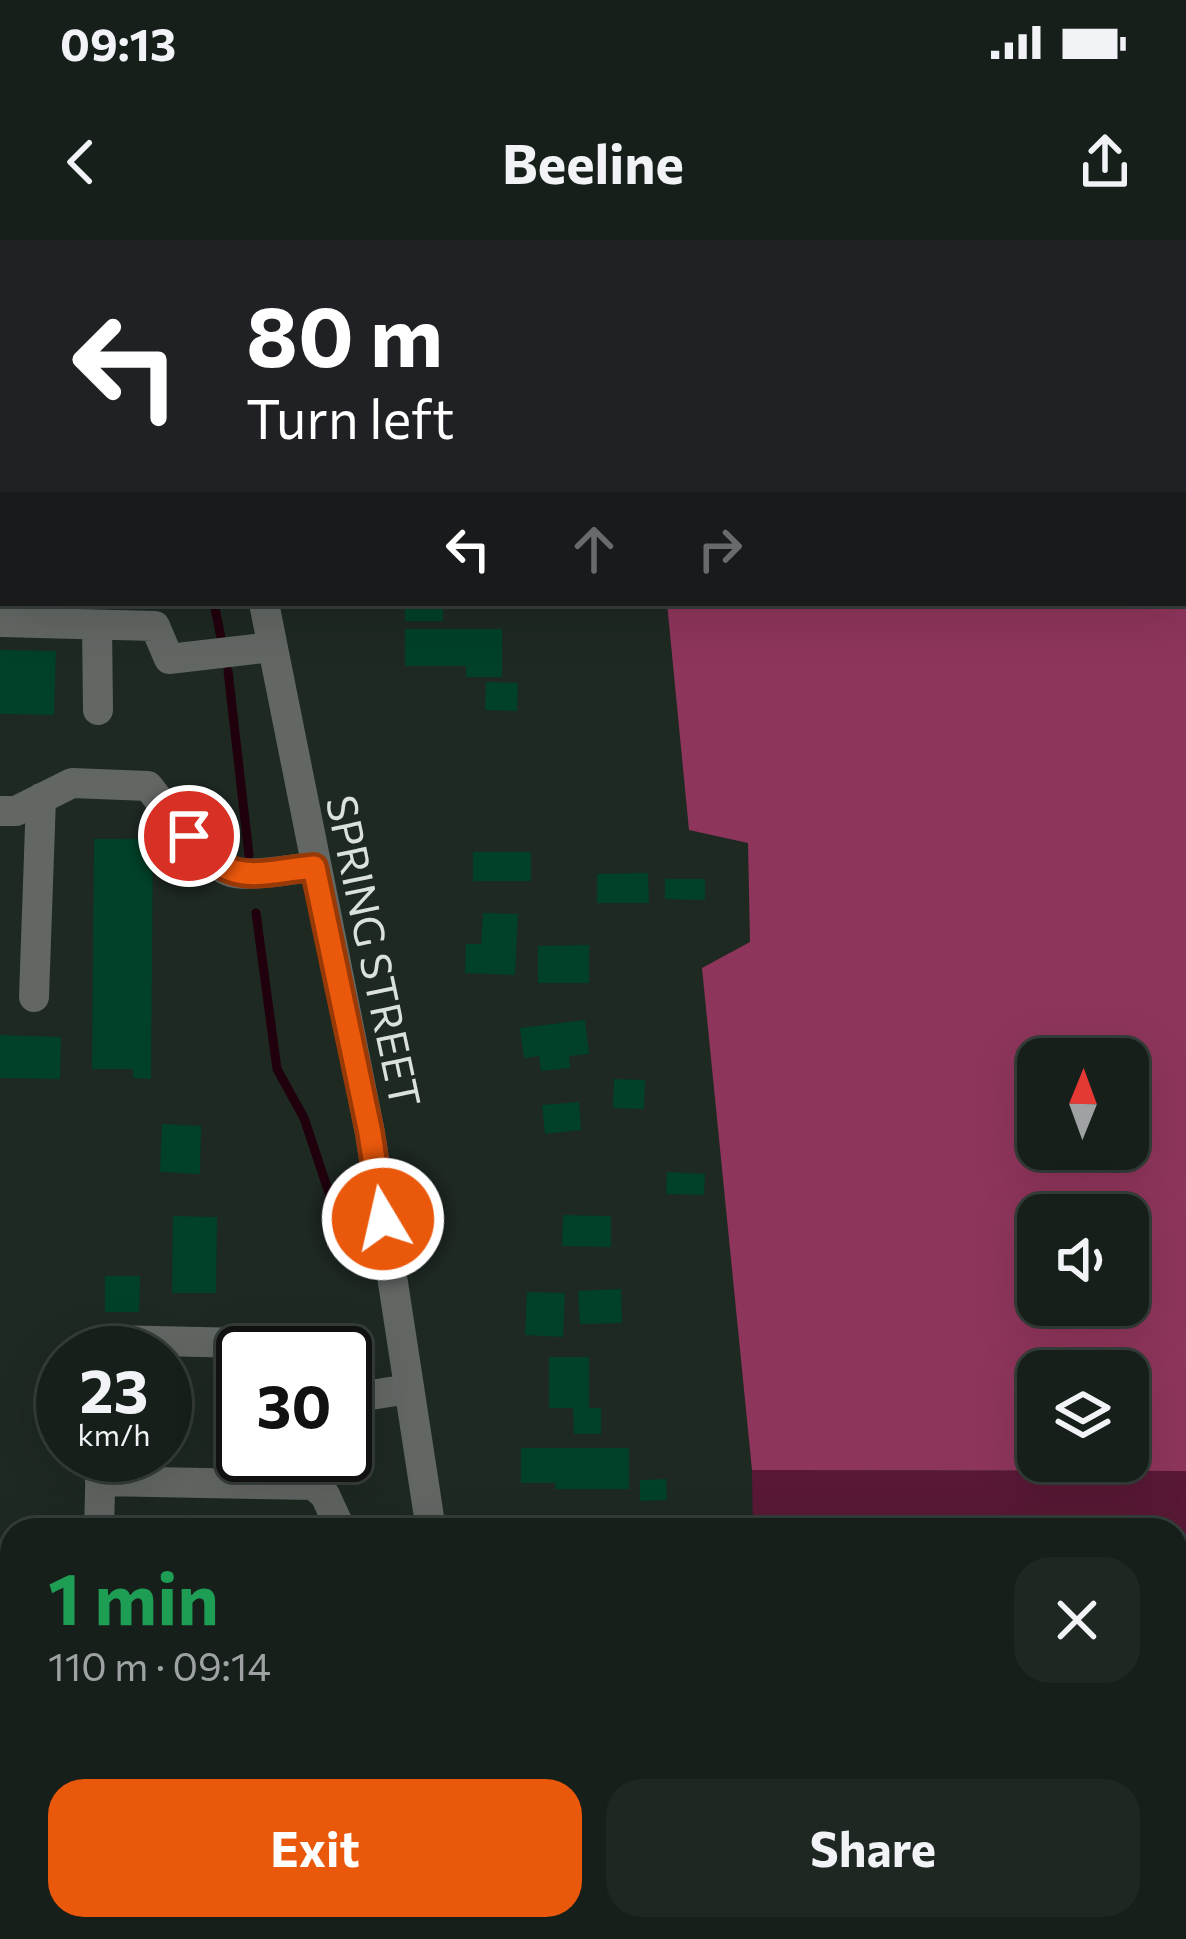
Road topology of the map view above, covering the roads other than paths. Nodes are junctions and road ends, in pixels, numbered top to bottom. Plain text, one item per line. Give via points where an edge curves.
1 (265, 606) edge
2 (0, 622) edge
3 (97, 625) junction
4 (272, 647) junction
5 (98, 710) dead end
6 (41, 798) junction
7 (0, 812) edge
8 (314, 867) junction
9 (34, 997) dead end
10 (409, 1390) junction
11 (372, 1395) edge
12 (192, 1475) edge
13 (100, 1482) edge
14 (99, 1518) edge
15 (336, 1518) edge
16 (429, 1518) edge

1 - 4 street, SPRING STREET
2 - 3 street
3 - 4 street via 155,626 169,659
3 - 5 street
4 - 8 street, SPRING STREET
6 - 7 street
6 - 8 street via 72,783 148,786 223,870
6 - 9 street
8 - 10 street, SPRING STREET via 370,1133
10 - 11 street
10 - 16 street, SPRING STREET
12 - 15 street via 314,1485
13 - 14 street

